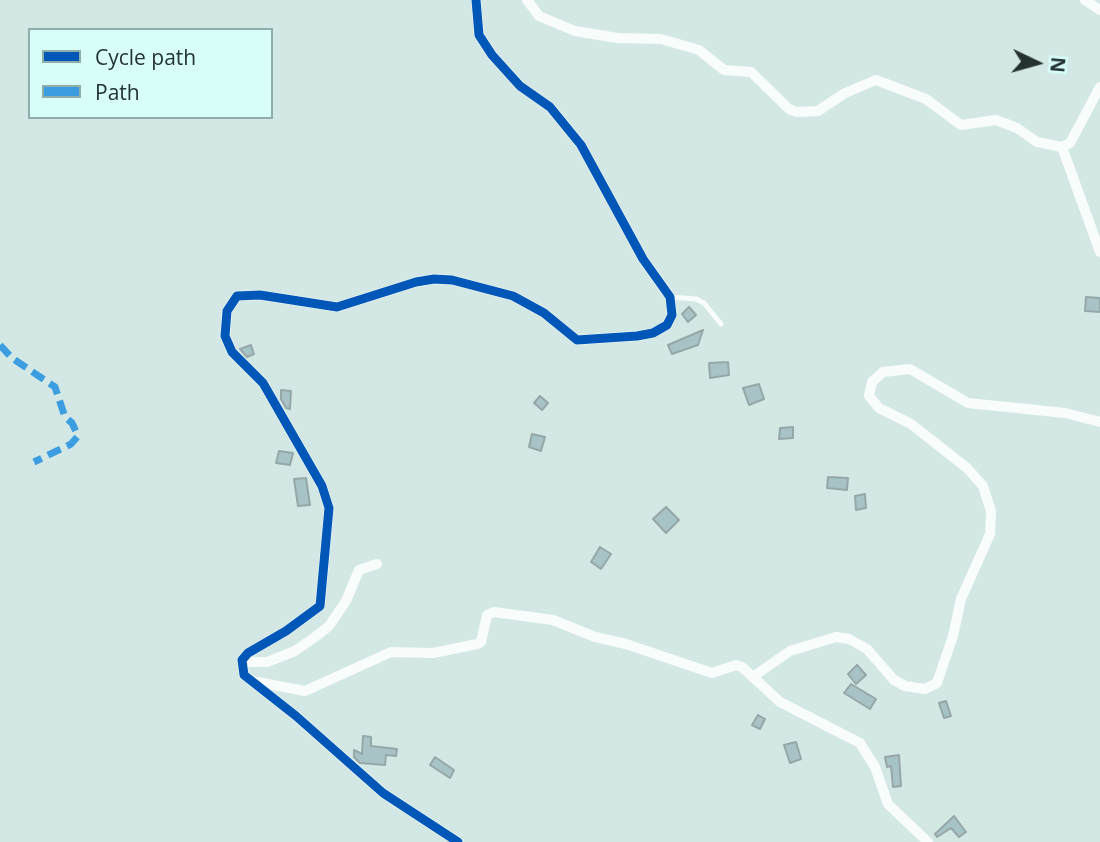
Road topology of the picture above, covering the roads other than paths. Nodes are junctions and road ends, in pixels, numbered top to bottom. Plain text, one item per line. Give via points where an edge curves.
1 (476, 0) edge
2 (527, 0) edge
3 (1085, 0) edge
4 (1100, 10) edge
5 (1100, 87) edge
6 (1062, 147) junction
7 (1100, 252) edge
8 (670, 297) junction
9 (721, 324) dead end
10 (1100, 422) edge
11 (377, 564) dead end
12 (242, 662) junction
13 (754, 676) junction
14 (248, 680) junction
15 (458, 842) edge
16 (928, 842) edge

1 - 8 street via 479,35 492,55 520,86 551,107 581,145 643,259
2 - 6 street via 539,16 575,31 661,39 699,50 724,70 751,72 797,112 818,111 876,80 926,99 961,125 996,120 1037,142
3 - 4 street
5 - 6 street via 1070,143
6 - 7 street
8 - 9 lane via 705,303
8 - 12 street via 672,315 667,325 653,333 587,341 568,335 544,313 513,296 452,280 416,282 337,307 260,295 237,296 227,311 225,335 232,352 263,383 322,486 329,508 320,606 248,653
10 - 13 street via 1065,413 968,403 910,369 883,372 872,382 869,396 879,408 911,424 967,468 983,486 991,511 990,534 961,599 937,683 925,689 905,686 867,649 836,637 790,651
11 - 12 street via 359,570 346,601 315,637 267,662
12 - 14 street
13 - 14 street via 736,665 712,673 625,643 595,638 553,620 494,612 488,615 477,645 433,653 391,652 305,691
13 - 16 street via 780,702 860,743 875,766 888,804
14 - 15 street via 383,793

